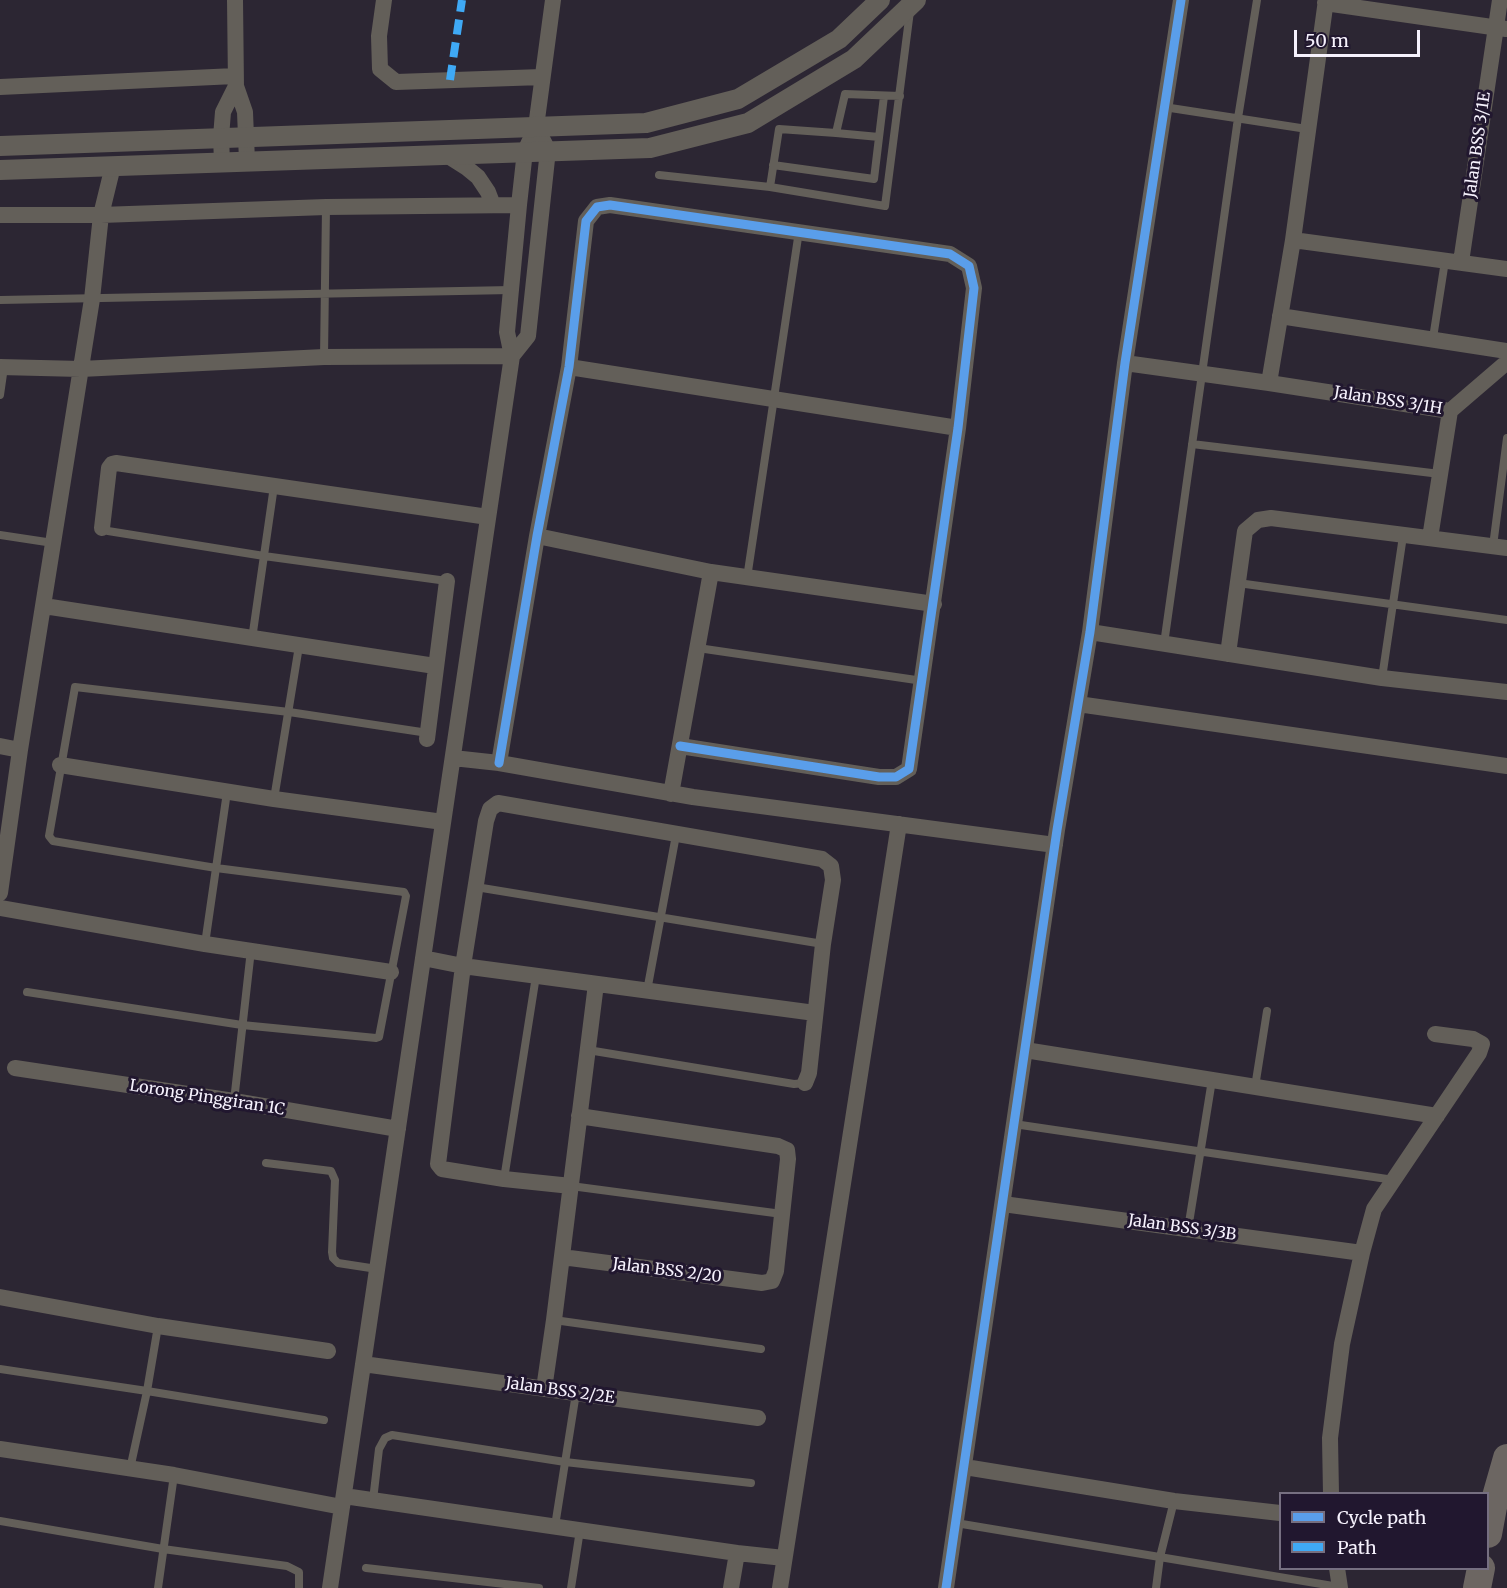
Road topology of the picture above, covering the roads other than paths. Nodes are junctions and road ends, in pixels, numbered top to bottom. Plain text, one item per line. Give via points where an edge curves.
1 (235, 0) edge
2 (384, 0) edge
3 (553, 0) edge
4 (880, 0) edge
5 (1181, 0) edge
6 (1257, 0) edge
7 (1500, 0) edge
8 (1326, 1) edge
9 (914, 2) edge
10 (1501, 28) edge
11 (542, 77) junction
12 (235, 81) junction
13 (0, 87) edge
14 (884, 96) junction
15 (900, 96) junction
16 (1164, 107) junction
17 (1238, 118) junction
18 (536, 127) junction
19 (1307, 129) junction
20 (836, 133) junction
21 (246, 135) junction
22 (221, 137) junction
23 (879, 137) junction
24 (0, 146) edge
25 (548, 150) junction
26 (525, 151) junction
27 (445, 154) junction
28 (247, 161) junction
29 (222, 162) junction
30 (773, 165) junction
31 (113, 166) junction
32 (0, 170) edge
33 (659, 175) dead end
34 (770, 187) junction
35 (493, 205) junction
36 (519, 205) junction
37 (326, 207) junction
38 (0, 215) edge
39 (101, 215) junction
40 (799, 231) junction
41 (1293, 240) junction
42 (1453, 261) junction
43 (1507, 269) edge
44 (511, 290) junction
45 (325, 293) junction
46 (92, 299) junction
47 (0, 300) edge
48 (1280, 316) junction
49 (1433, 338) junction
50 (1507, 351) edge
51 (512, 356) junction
52 (324, 357) junction
53 (1507, 362) edge
54 (1125, 363) junction
55 (2, 367) edge
56 (569, 367) junction
57 (81, 369) junction
58 (1202, 374) junction
59 (1269, 383) junction
60 (0, 395) edge
61 (774, 399) junction
62 (1450, 411) junction
63 (958, 428) junction
64 (1507, 438) edge
65 (1192, 444) junction
66 (1440, 474) junction
67 (274, 486) junction
68 (488, 517) junction
69 (102, 528) joint
70 (0, 535) edge
71 (537, 536) junction
72 (1403, 536) junction
73 (1430, 538) junction
74 (53, 543) junction
75 (1500, 547) edge
76 (264, 556) junction
77 (711, 572) junction
78 (747, 578) junction
79 (447, 581) joint
80 (1238, 583) junction
81 (934, 604) junction
82 (1392, 605) junction
83 (44, 606) junction
84 (1507, 620) edge
85 (1090, 632) junction
86 (252, 640) junction
87 (1164, 645) junction
88 (299, 646) junction
89 (698, 648) junction
90 (1228, 654) junction
91 (435, 666) junction
92 (1382, 678) junction
93 (922, 681) junction
94 (1507, 692) edge
95 (1078, 704) junction
96 (289, 712) junction
97 (428, 736) joint
98 (0, 746) edge
99 (680, 746) junction
100 (20, 750) junction
101 (453, 758) junction
102 (499, 763) junction
103 (60, 765) junction
104 (1507, 766) edge
105 (227, 792) junction
106 (671, 794) junction
107 (274, 799) junction
108 (6, 816) edge
109 (443, 822) junction
110 (899, 824) junction
111 (676, 835) junction
112 (1055, 845) junction
113 (216, 868) junction
114 (476, 886) junction
115 (0, 891) edge
116 (0, 908) edge
117 (661, 917) junction
118 (205, 944) junction
119 (823, 944) junction
120 (251, 950) junction
121 (423, 958) junction
122 (463, 966) junction
123 (392, 972) junction
124 (536, 976) junction
125 (596, 984) junction
126 (647, 991) junction
127 (27, 992) dead end
128 (1267, 1011) dead end
129 (815, 1013) junction
130 (242, 1024) junction
131 (1435, 1034) dead end
132 (588, 1050) junction
133 (1025, 1050) junction
134 (15, 1068) dead end
135 (1212, 1080) junction
136 (805, 1083) joint
137 (1255, 1087) junction
138 (234, 1101) junction
139 (579, 1116) junction
140 (1437, 1116) junction
141 (1014, 1124) junction
142 (398, 1129) junction
143 (1199, 1151) junction
144 (266, 1163) dead end
145 (504, 1179) junction
146 (1394, 1180) junction
147 (571, 1186) junction
148 (1002, 1204) junction
149 (782, 1214) junction
150 (1188, 1229) junction
151 (1362, 1252) junction
152 (562, 1257) junction
153 (377, 1269) junction
154 (0, 1298) edge
155 (554, 1320) junction
156 (158, 1326) junction
157 (761, 1349) dead end
158 (328, 1351) dead end
159 (363, 1364) junction
160 (0, 1369) edge
161 (544, 1389) junction
162 (147, 1390) junction
163 (576, 1393) junction
164 (758, 1418) dead end
165 (324, 1420) dead end
166 (0, 1449) edge
167 (1507, 1458) edge
168 (565, 1462) junction
169 (965, 1467) junction
170 (130, 1469) junction
171 (174, 1475) junction
172 (751, 1483) dead end
173 (1331, 1492) edge
174 (373, 1500) junction
175 (343, 1501) junction
176 (1174, 1501) junction
177 (1279, 1513) edge
178 (0, 1521) edge
179 (956, 1523) junction
180 (555, 1526) junction
181 (1489, 1529) edge
182 (580, 1530) junction
183 (163, 1549) junction
184 (737, 1553) junction
185 (1160, 1557) junction
186 (784, 1558) junction
187 (366, 1568) dead end
188 (1337, 1570) edge
189 (1481, 1570) edge
190 (1339, 1587) edge
191 (158, 1588) edge
192 (299, 1588) edge
193 (330, 1588) edge
194 (538, 1588) edge
195 (571, 1588) edge
196 (731, 1588) edge
197 (780, 1588) edge
198 (946, 1588) edge
199 (1156, 1588) edge
200 (1477, 1588) edge

1 - 12 street
2 - 11 street via 380,69 396,82
3 - 11 street
4 - 18 street via 839,39 738,99 646,123
5 - 16 street
6 - 17 lane
7 - 10 street, Jalan BSS 3/1E
8 - 10 street
8 - 19 street
9 - 15 lane
9 - 25 street via 854,59 748,123 650,148
10 - 42 street, Jalan BSS 3/1E
11 - 18 street
12 - 13 street
12 - 21 street via 245,112
12 - 22 street via 223,112
14 - 15 lane
14 - 20 lane via 845,94
14 - 23 lane
15 - 34 lane via 885,206
16 - 17 lane
16 - 54 street
17 - 19 lane
17 - 58 lane
18 - 21 street
18 - 25 street
18 - 26 street
19 - 41 street
20 - 23 lane
20 - 30 lane via 779,129
21 - 22 street
21 - 28 street
22 - 24 street
22 - 29 street
23 - 30 lane via 874,179
25 - 26 street
25 - 51 street via 528,336
26 - 27 street
26 - 36 street
27 - 28 street
27 - 35 street via 478,177
28 - 29 street
29 - 31 street
30 - 34 lane
31 - 32 street
31 - 39 street
33 - 34 lane
35 - 36 street
35 - 37 street
36 - 44 street
37 - 39 street
37 - 45 lane
38 - 39 street
39 - 46 street
40 - 56 street via 610,205 597,207 586,221
40 - 61 lane
40 - 63 street via 950,254 969,266 974,288
41 - 42 street
41 - 48 street
42 - 43 street
42 - 49 lane
44 - 45 lane
44 - 51 street via 507,332
45 - 46 lane
45 - 52 lane
46 - 47 lane
46 - 57 street
48 - 49 street
48 - 59 street
49 - 50 street
51 - 52 street
51 - 68 street
52 - 57 street
53 - 62 street
54 - 58 street, Jalan BSS 3/1H
54 - 85 street
55 - 57 street
55 - 60 lane
56 - 61 street
56 - 71 street
57 - 74 street
58 - 59 street, Jalan BSS 3/1H
58 - 65 lane
59 - 62 street, Jalan BSS 3/1H
61 - 63 street
61 - 78 lane
62 - 66 street, Jalan BSS 3/1H
63 - 81 street
64 - 75 lane
65 - 66 lane
65 - 87 lane
66 - 73 street, Jalan BSS 3/1H
67 - 68 street
67 - 69 street via 112,464
67 - 76 lane
68 - 101 street
69 - 76 lane
70 - 74 lane
71 - 77 street
71 - 102 street
72 - 73 street
72 - 80 street via 1271,518 1258,520 1245,531
72 - 82 lane
73 - 75 street
74 - 83 street
76 - 79 lane
76 - 86 lane
77 - 78 street
77 - 89 street
78 - 81 street
79 - 91 street
80 - 82 lane
80 - 90 street
81 - 93 street
82 - 84 lane
82 - 92 lane
83 - 86 street
83 - 100 street
85 - 87 street
85 - 95 street
86 - 88 street
87 - 90 street
88 - 91 street
88 - 96 lane
89 - 93 lane
89 - 99 street
90 - 92 street
91 - 97 street
92 - 94 street
93 - 99 street via 909,769 896,777
95 - 104 street
95 - 112 street
96 - 97 lane
96 - 103 lane via 75,687
96 - 107 lane
98 - 100 street
99 - 106 street
100 - 108 street
101 - 102 street
101 - 109 street
102 - 106 street
103 - 105 street
103 - 113 lane via 49,836 53,841
105 - 107 street
105 - 113 lane
106 - 110 street
107 - 109 street
108 - 115 street
109 - 121 street
110 - 112 street
110 - 186 street
111 - 114 street via 498,803 490,809 486,821
111 - 117 lane
111 - 119 street via 822,859 831,866 833,880
112 - 133 street
113 - 118 lane
113 - 123 lane via 404,892
114 - 117 lane
114 - 122 street
116 - 118 street
117 - 119 lane
117 - 126 lane
118 - 120 street
119 - 129 street
120 - 123 street
120 - 130 lane
121 - 122 street
121 - 142 street
122 - 124 street
122 - 145 street via 438,1164 442,1169
123 - 130 lane via 379,1037
124 - 125 street
124 - 145 lane
125 - 126 street
125 - 132 street
126 - 129 street
127 - 130 lane
128 - 137 lane
129 - 136 street
130 - 138 lane
131 - 140 street via 1473,1039 1482,1044
132 - 136 lane
132 - 139 street
133 - 135 street
133 - 141 street
134 - 138 street, Lorong Pinggiran 1C
135 - 137 street
135 - 143 lane
137 - 140 street
138 - 142 street, Lorong Pinggiran 1C
139 - 147 street
139 - 149 street via 787,1150
140 - 146 street
141 - 143 lane
141 - 148 street
142 - 153 street
143 - 146 lane
143 - 150 lane
144 - 153 lane via 331,1171 335,1180 333,1258 338,1263
145 - 147 street
146 - 151 street via 1374,1209
147 - 149 lane
147 - 152 street
148 - 150 street, Jalan BSS 3/3B
148 - 169 street
149 - 152 street, Jalan BSS 2/20 via 776,1271 772,1281 762,1283
150 - 151 street, Jalan BSS 3/3B
151 - 173 street via 1340,1356 1330,1438
152 - 155 street
153 - 159 street
154 - 156 street
155 - 157 lane
155 - 161 street
156 - 158 street
156 - 162 lane
159 - 161 street, Jalan BSS 2/2E
159 - 175 street
160 - 162 lane
161 - 163 street, Jalan BSS 2/2E
162 - 165 lane
162 - 170 lane
163 - 164 street, Jalan BSS 2/2E
163 - 168 lane
166 - 170 street
167 - 181 highway
168 - 172 lane
168 - 174 lane via 392,1435 385,1438 379,1449
168 - 180 lane
169 - 176 street
169 - 179 street
170 - 171 street
171 - 175 street
171 - 183 lane
174 - 175 street
174 - 180 street
175 - 193 street
176 - 177 street
176 - 185 lane
178 - 183 lane
179 - 185 lane
179 - 198 street
180 - 182 street
182 - 184 street
182 - 195 lane
183 - 191 lane
183 - 192 lane via 287,1566 299,1572
184 - 186 street
184 - 196 street
185 - 190 lane
185 - 199 lane
186 - 197 street
187 - 194 lane
188 - 190 street
189 - 200 highway

